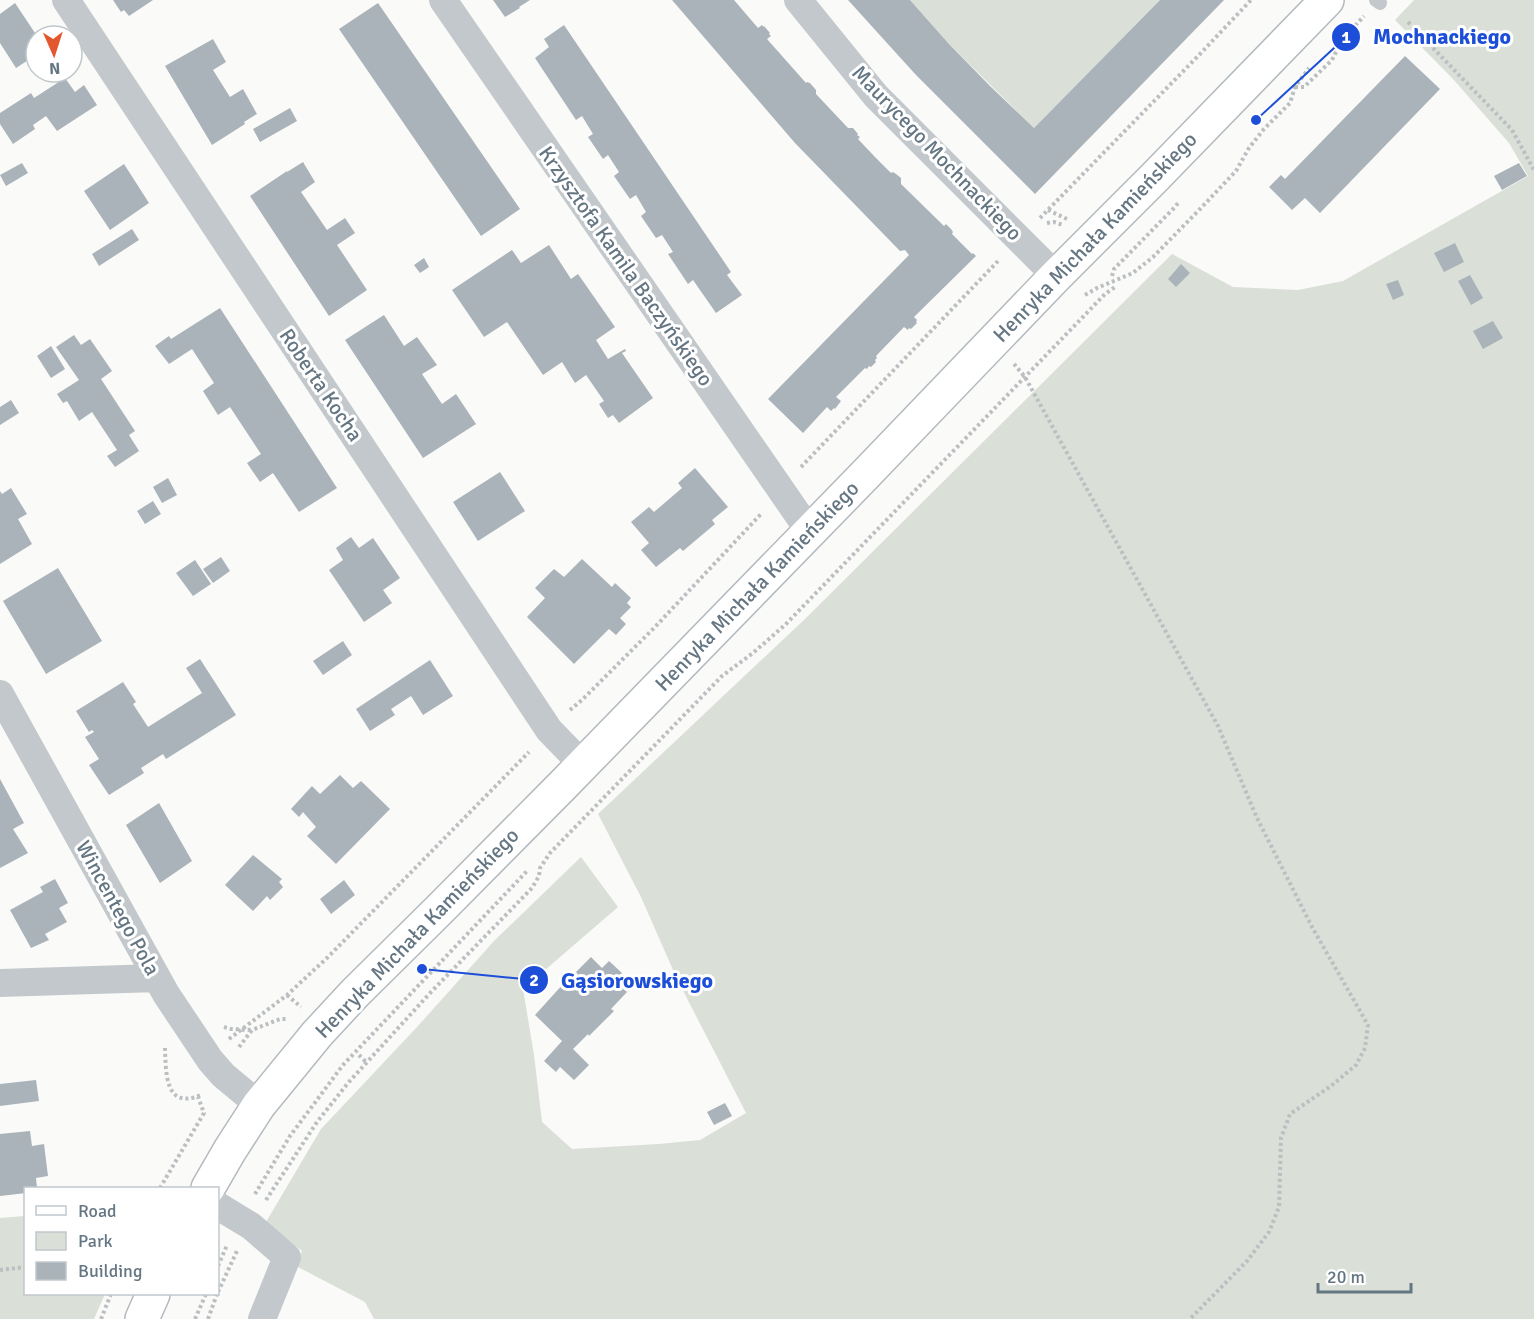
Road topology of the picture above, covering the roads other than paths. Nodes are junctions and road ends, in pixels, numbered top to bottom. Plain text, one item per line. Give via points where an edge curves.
1 (66, 0) edge
2 (443, 0) edge
3 (798, 0) edge
4 (1327, 0) edge
5 (1056, 276) junction
6 (810, 532) junction
7 (0, 694) edge
8 (583, 765) junction
9 (157, 978) junction
10 (0, 983) edge
11 (259, 1105) junction
12 (209, 1187) edge
13 (219, 1207) edge
14 (152, 1295) edge
15 (142, 1319) edge
16 (262, 1319) edge

1 - 8 street, Roberta Kocha via 549,730
2 - 6 street, Krzysztofa Kamila Baczyńskiego
3 - 5 street, Maurycego Mochnackiego via 876,96
4 - 5 street, Henryka Michała Kamieńskiego
5 - 6 street, Henryka Michała Kamieńskiego
6 - 8 street, Henryka Michała Kamieńskiego
7 - 9 street, Wincentego Pola
8 - 11 street, Henryka Michała Kamieńskiego via 355,993
9 - 10 street
9 - 11 street, Wincentego Pola via 210,1060
11 - 12 street, Henryka Michała Kamieńskiego
13 - 16 street via 251,1226 287,1257
14 - 15 street

